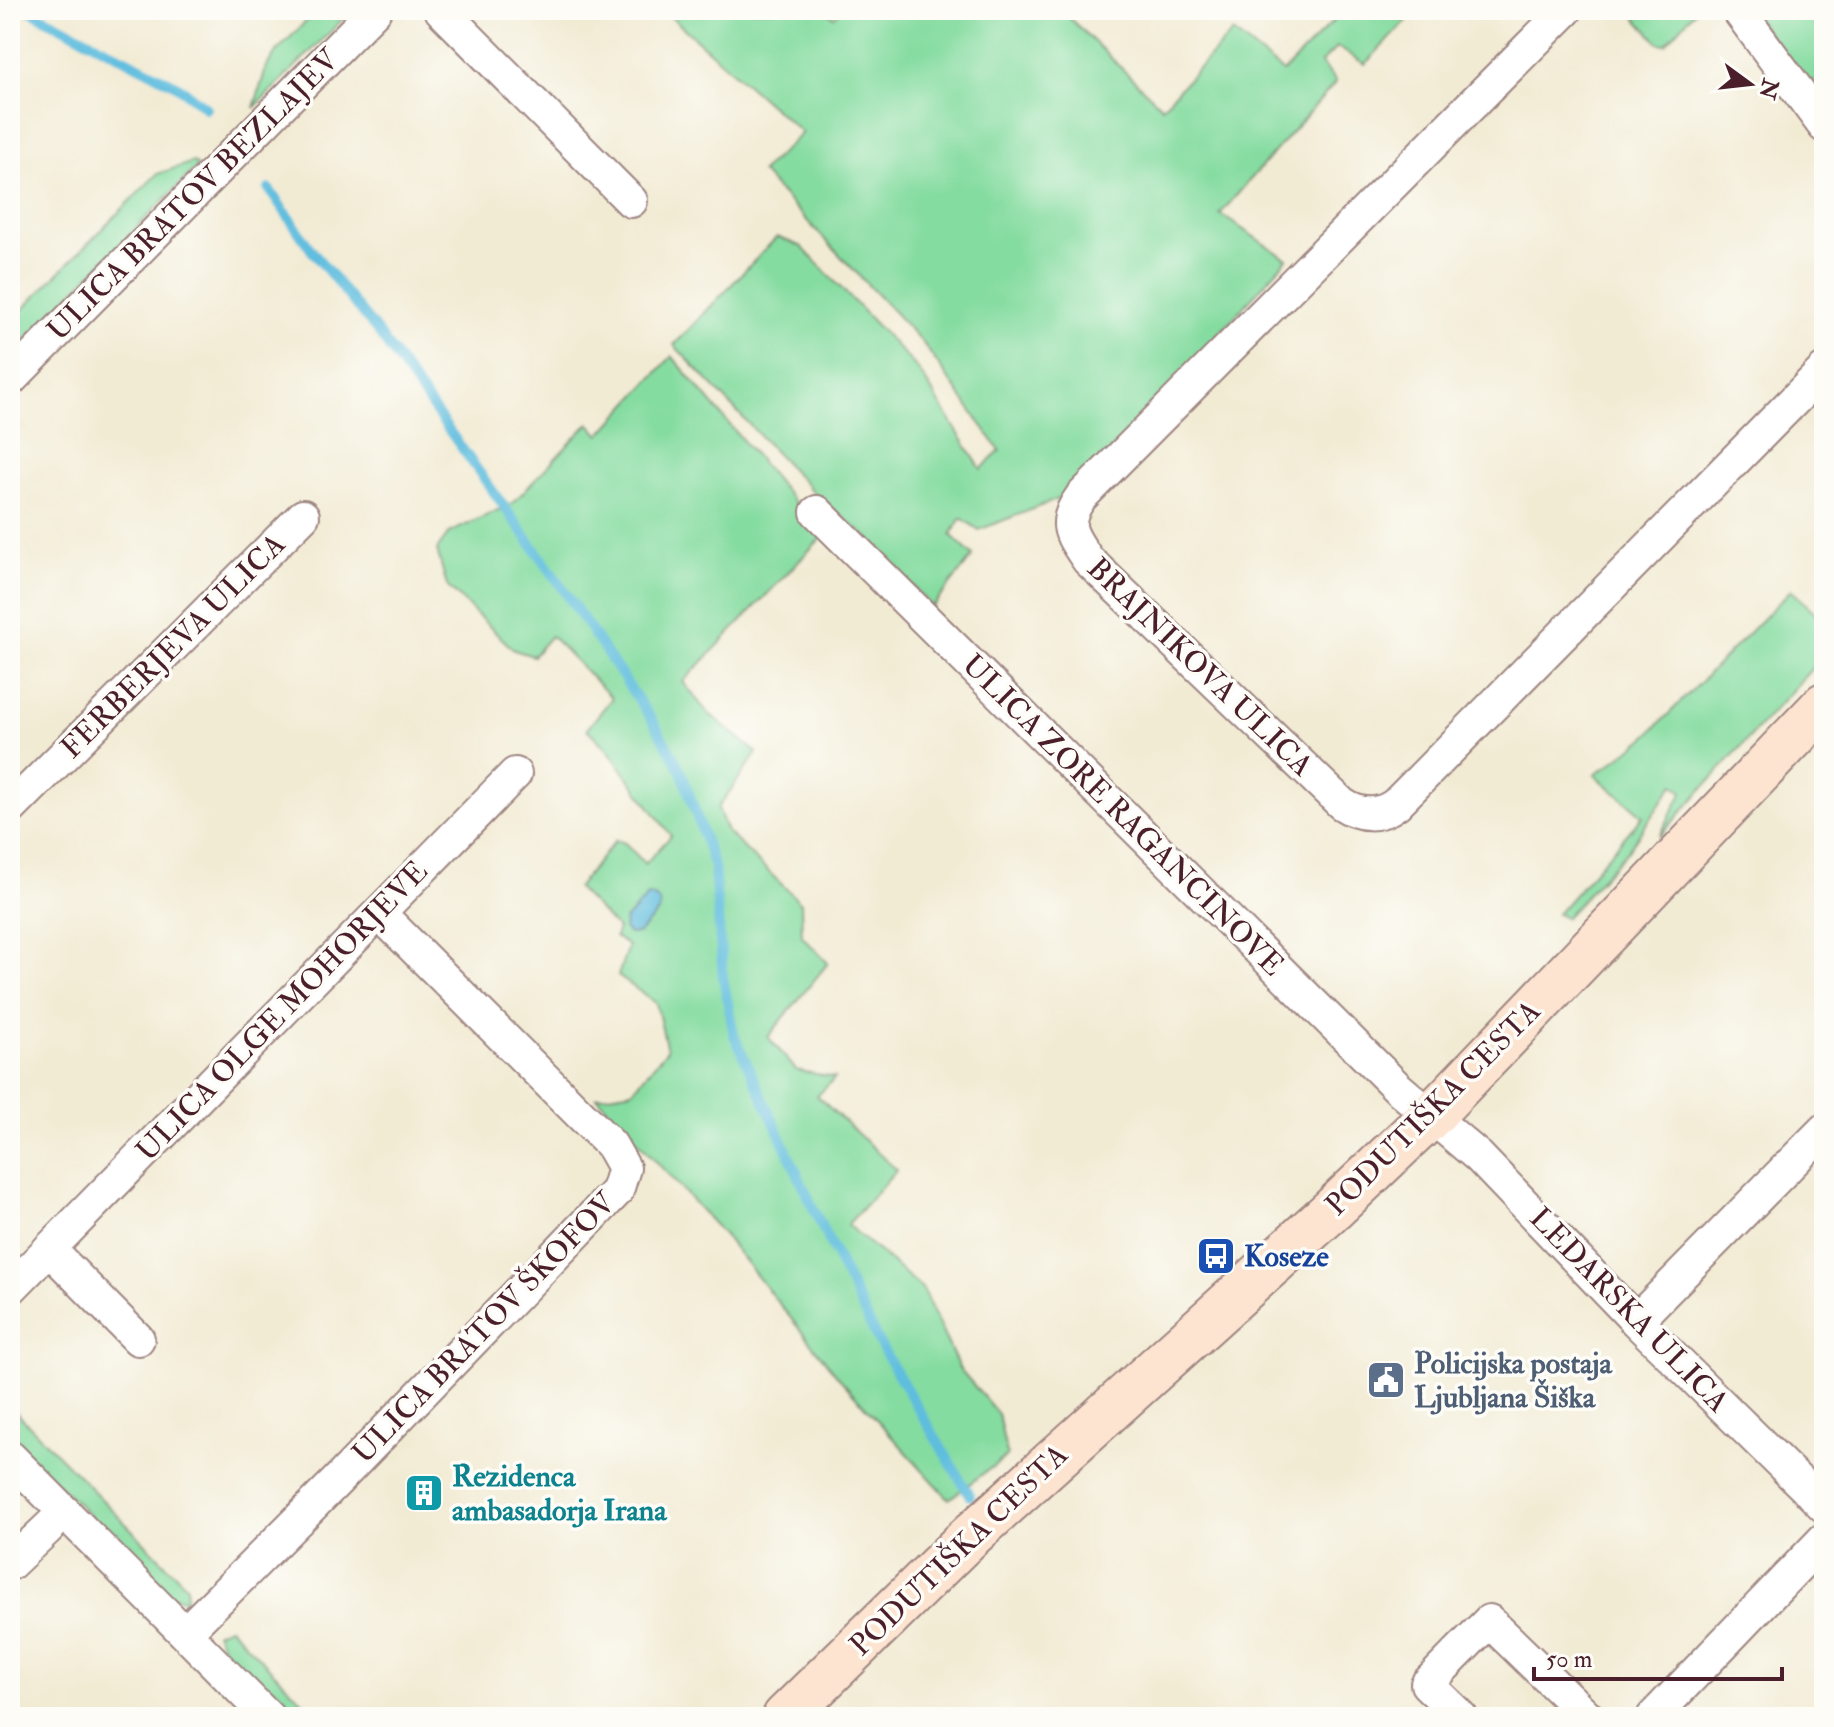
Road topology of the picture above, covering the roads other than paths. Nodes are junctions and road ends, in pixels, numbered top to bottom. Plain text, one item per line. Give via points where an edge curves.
1 (375, 10) edge
2 (441, 10) edge
3 (1566, 10) edge
4 (1738, 10) edge
5 (1824, 126) edge
6 (631, 201) dead end
7 (1824, 370) edge
8 (10, 380) edge
9 (817, 512) dead end
10 (303, 516) dead end
11 (1822, 705) edge
12 (515, 774) dead end
13 (10, 809) edge
14 (379, 913) junction
15 (1431, 1116) junction
16 (1824, 1130) edge
17 (49, 1249) junction
18 (10, 1289) edge
19 (1636, 1321) junction
20 (138, 1339) dead end
21 (10, 1457) edge
22 (1824, 1506) edge
23 (65, 1512) junction
24 (1824, 1539) edge
25 (10, 1564) edge
26 (186, 1632) junction
27 (268, 1717) edge
28 (785, 1717) edge
29 (1461, 1717) edge
30 (1588, 1717) edge
31 (1653, 1717) edge

1 - 8 street, ULICA BRATOV BEZLAJEV
2 - 6 street
3 - 7 street, BRAJNIKOVA ULICA via 1081,497 1069,522 1072,537 1088,560 1342,804 1364,813 1382,812 1396,804
4 - 5 street
9 - 15 street, ULICA ZORE RAGANCINOVE
10 - 13 street, FERBERJEVA ULICA
11 - 15 main road, PODUTIŠKA CESTA
12 - 14 street, ULICA OLGE MOHORJEVE
14 - 17 street, ULICA OLGE MOHORJEVE
14 - 26 street, ULICA BRATOV ŠKOFOV via 611,1145 624,1168 617,1191
15 - 19 street, LEDARSKA ULICA via 1479,1157
15 - 28 main road, PODUTIŠKA CESTA via 967,1539
16 - 19 street
17 - 18 street, ULICA OLGE MOHORJEVE
17 - 20 street
19 - 22 street, LEDARSKA ULICA
21 - 23 street
23 - 25 street
23 - 26 street
24 - 31 street
26 - 27 street
29 - 30 street via 1427,1684 1489,1621

